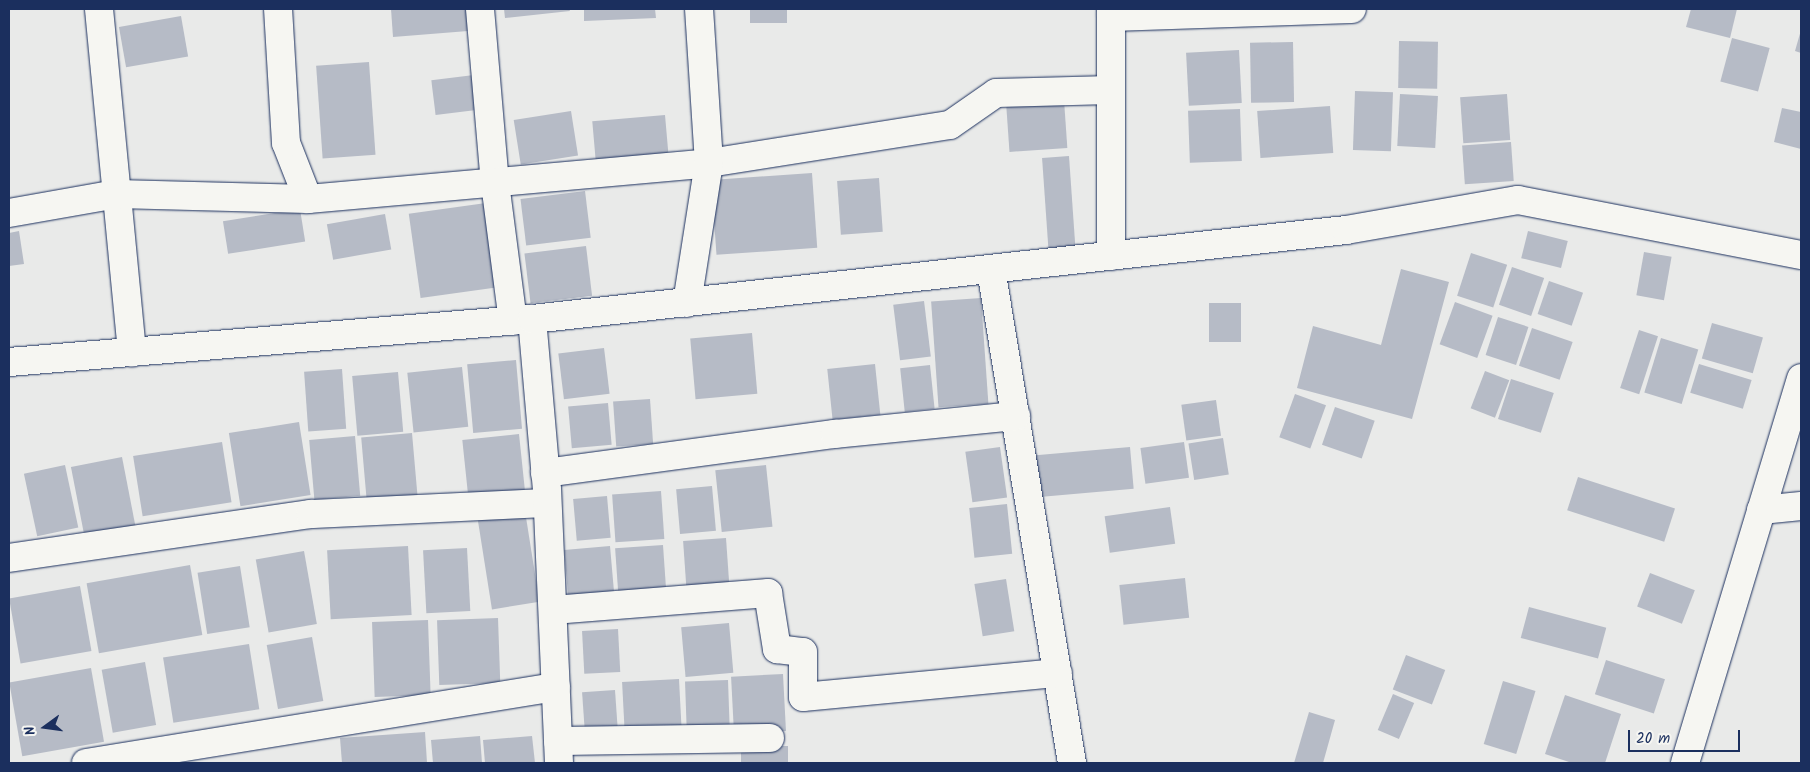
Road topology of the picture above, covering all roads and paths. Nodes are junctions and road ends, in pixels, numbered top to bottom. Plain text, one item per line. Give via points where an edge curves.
1 (99, 9) edge
2 (278, 9) edge
3 (480, 9) edge
4 (699, 9) edge
5 (1352, 9) edge
6 (1111, 13) edge
7 (1112, 90) junction
8 (709, 163) junction
9 (495, 183) junction
10 (117, 194) junction
11 (308, 199) junction
12 (9, 213) edge
13 (1801, 255) edge
14 (1111, 256) junction
15 (991, 269) junction
16 (687, 303) junction
17 (523, 320) junction
18 (132, 352) junction
19 (9, 362) edge
20 (1801, 378) edge
21 (1016, 416) junction
22 (545, 473) junction
23 (547, 503) junction
24 (1801, 506) edge
25 (1762, 510) junction
26 (9, 558) edge
27 (553, 610) junction
28 (1058, 673) junction
29 (556, 687) junction
30 (770, 738) dead end
31 (558, 752) edge
32 (86, 763) edge
33 (1072, 763) edge
34 (1685, 763) edge

1 - 10 street
2 - 11 street via 286,143
3 - 9 street
4 - 8 street
5 - 6 street
6 - 7 street
7 - 8 street via 996,93 950,125
7 - 14 street
8 - 9 street
8 - 16 street
9 - 11 street
9 - 17 street
10 - 11 street
10 - 12 street
10 - 18 street
13 - 14 street via 1518,200 1346,230
14 - 15 street
15 - 16 street
15 - 21 street
16 - 17 street
17 - 18 street
17 - 22 street
18 - 19 street
20 - 25 street
21 - 22 street via 835,434
21 - 28 street
22 - 23 street
23 - 26 street via 311,514
23 - 27 street
24 - 25 street
25 - 34 street
27 - 28 street via 768,593 777,649 803,652 803,697
27 - 29 street
28 - 33 street
29 - 31 street
29 - 32 street
30 - 31 street

